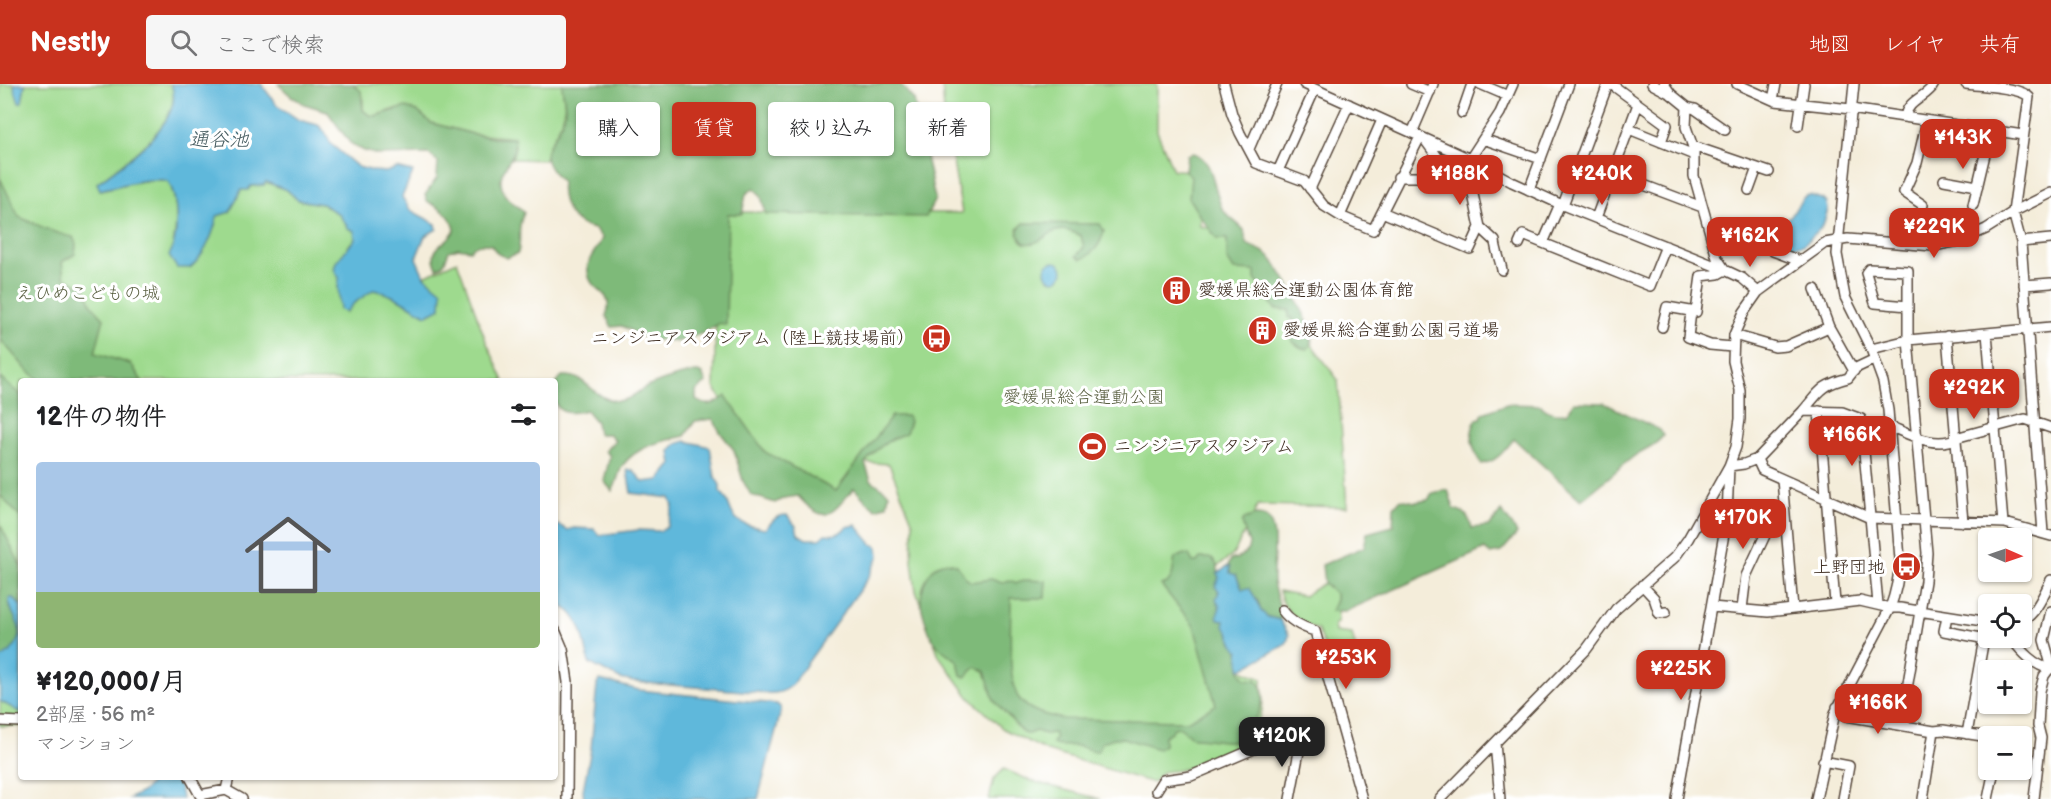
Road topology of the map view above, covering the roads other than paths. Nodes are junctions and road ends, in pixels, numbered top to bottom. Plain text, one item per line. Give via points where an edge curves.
1 (1224, 84) edge
2 (1277, 84) edge
3 (1304, 84) edge
4 (1411, 84) edge
5 (1472, 84) edge
6 (1480, 84) edge
7 (1513, 84) edge
8 (1569, 84) edge
9 (1610, 84) edge
10 (1652, 84) edge
11 (1664, 84) edge
12 (1737, 84) edge
13 (1776, 84) edge
14 (1804, 84) edge
15 (1854, 84) edge
16 (1934, 84) edge
17 (1966, 84) edge
18 (1321, 88) edge
19 (1431, 88) edge
20 (1671, 94) junction
21 (1508, 96) junction
22 (1773, 100) junction
23 (1348, 104) junction
24 (1638, 104) junction
25 (1801, 104) junction
26 (1687, 107) junction
27 (1851, 109) junction
28 (1462, 113) dead end
29 (1905, 117) junction
30 (1382, 120) junction
31 (1927, 121) junction
32 (1798, 126) dead end
33 (1629, 129) junction
34 (1725, 130) dead end
35 (1996, 131) junction
36 (2023, 135) junction
37 (1419, 136) junction
38 (1483, 139) junction
39 (1661, 142) junction
40 (1248, 149) junction
41 (1694, 151) junction
42 (1470, 159) junction
43 (1541, 159) junction
44 (1757, 168) junction
45 (1278, 171) junction
46 (1769, 172) dead end
47 (1612, 173) junction
48 (1398, 177) junction
49 (1452, 177) junction
50 (1944, 180) dead end
51 (1977, 186) junction
52 (1310, 189) junction
53 (1529, 190) junction
54 (1749, 190) dead end
55 (2051, 193) edge
56 (1561, 204) junction
57 (1923, 205) dead end
58 (1973, 205) dead end
59 (1702, 207) junction
60 (1382, 212) junction
61 (2013, 212) junction
62 (1340, 216) junction
63 (1596, 218) junction
64 (1480, 227) junction
65 (2051, 239) edge
66 (1837, 241) junction
67 (2021, 242) junction
68 (1543, 243) junction
69 (1519, 244) dead end
70 (1759, 244) dead end
71 (1666, 246) junction
72 (1800, 261) junction
73 (1502, 270) dead end
74 (1725, 270) junction
75 (2051, 283) edge
76 (2024, 285) junction
77 (1815, 289) dead end
78 (1758, 292) junction
79 (1908, 306) junction
80 (1691, 312) junction
81 (1662, 327) dead end
82 (1829, 327) junction
83 (2051, 327) edge
84 (2027, 329) junction
85 (1987, 333) junction
86 (1734, 335) junction
87 (1947, 336) junction
88 (1908, 340) junction
89 (1732, 347) junction
90 (1873, 354) junction
91 (1854, 371) junction
92 (1803, 411) junction
93 (1819, 411) junction
94 (2034, 423) junction
95 (1889, 426) junction
96 (1995, 428) junction
97 (2051, 428) edge
98 (1917, 437) junction
99 (1956, 439) junction
100 (1756, 459) junction
101 (1729, 466) junction
102 (1782, 478) junction
103 (1826, 499) junction
104 (1870, 518) junction
105 (1897, 520) junction
106 (1924, 520) junction
107 (1963, 522) junction
108 (2003, 523) junction
109 (1786, 527) junction
110 (2047, 534) edge
111 (2051, 580) edge
112 (1642, 585) junction
113 (1835, 603) junction
114 (1878, 604) junction
115 (1712, 607) junction
116 (1890, 608) junction
117 (1742, 609) junction
118 (1793, 609) junction
119 (1282, 610) dead end
120 (2051, 611) edge
121 (1920, 612) junction
122 (1660, 613) dead end
123 (2032, 613) edge
124 (1947, 616) junction
125 (1978, 620) edge
126 (558, 637) edge
127 (2019, 648) edge
128 (2050, 669) edge
129 (1837, 707) junction
130 (0, 721) edge
131 (18, 722) edge
132 (1901, 725) junction
133 (1934, 731) junction
134 (1967, 734) junction
135 (1978, 736) edge
136 (2046, 739) edge
137 (1300, 741) dead end
138 (1495, 743) junction
139 (1261, 746) dead end
140 (1823, 761) junction
141 (192, 780) edge
142 (228, 780) edge
143 (1992, 780) edge
144 (226, 790) junction
145 (1155, 791) dead end
146 (200, 797) edge
147 (242, 799) edge
148 (567, 799) edge
149 (1290, 799) edge
150 (1362, 799) edge
151 (1440, 799) edge
152 (1500, 799) edge
153 (1677, 799) edge
154 (1816, 799) edge
155 (1843, 799) edge
156 (1923, 799) edge
157 (1988, 799) edge
158 (2034, 799) edge

1 - 40 street
2 - 40 street
3 - 18 street
4 - 19 street
5 - 28 street
6 - 21 street
7 - 21 street
8 - 43 street
9 - 24 street
9 - 56 street
10 - 20 street
11 - 20 street
12 - 22 street
13 - 22 street
14 - 25 street
15 - 27 street
16 - 29 street via 1907,109
17 - 36 street via 2026,93 2029,97
18 - 23 street
18 - 45 street
19 - 37 street
20 - 26 street
21 - 38 street
22 - 25 street
23 - 30 street
23 - 52 street
24 - 33 street
24 - 39 street via 1666,125
25 - 27 street
25 - 32 street
26 - 34 street
26 - 41 street via 1686,127
27 - 29 street
27 - 66 street
29 - 31 street
30 - 37 street
30 - 62 street
31 - 35 street
31 - 57 street via 1917,163 1904,192
33 - 39 street
33 - 47 street
35 - 36 street
35 - 51 street via 1987,146
36 - 61 street
37 - 42 street
37 - 48 street
37 - 49 street
38 - 42 street
38 - 43 street
39 - 41 street
40 - 45 street via 1256,162
41 - 44 street
41 - 59 street via 1694,176
42 - 53 street
43 - 53 street
44 - 46 street
44 - 54 street
45 - 52 street via 1304,181
47 - 59 street
47 - 63 street
48 - 49 street
48 - 60 street
49 - 64 street via 1471,185
50 - 51 street
51 - 58 street
52 - 62 street via 1324,206
53 - 56 street
55 - 61 street
56 - 63 street
56 - 68 street
59 - 74 street via 1717,258
60 - 62 street via 1373,230
60 - 64 street via 1470,249
61 - 66 street via 1959,241 1933,246
61 - 67 street
63 - 71 street
64 - 73 street via 1495,241
65 - 67 street
66 - 72 street via 1825,243
66 - 90 street via 1845,297
67 - 76 street
68 - 69 street via 1523,235
68 - 71 street via 1650,286
70 - 72 street
71 - 74 street
72 - 78 street
74 - 78 street
74 - 80 street via 1701,276 1696,312
75 - 76 street
76 - 84 street
77 - 82 street
78 - 86 street
79 - 79 street via 1875,303 1866,273 1869,269 1908,272
79 - 88 street
80 - 81 street via 1666,307
80 - 89 street via 1688,337
82 - 86 street via 1775,347
82 - 91 street
83 - 84 street
84 - 85 street
84 - 94 street
85 - 87 street
85 - 96 street
86 - 89 street
87 - 88 street
87 - 99 street
88 - 90 street
88 - 98 street
89 - 101 street via 1740,390 1740,419
90 - 91 street
90 - 95 street via 1883,382
91 - 92 street via 1848,378 1823,387
92 - 93 street
92 - 100 street
93 - 103 street
93 - 104 street via 1842,412 1861,419
94 - 96 street via 2025,419
94 - 97 street
94 - 110 street
95 - 98 street
95 - 105 street
96 - 99 street
96 - 108 street
98 - 99 street via 1935,443
98 - 106 street
99 - 107 street
100 - 101 street
100 - 102 street via 1762,470
101 - 112 street via 1688,539
101 - 115 street via 1727,517
102 - 103 street
102 - 109 street
103 - 104 street
103 - 113 street
104 - 105 street
104 - 114 street
105 - 106 street
105 - 116 street via 1899,575
106 - 107 street
106 - 121 street via 1926,568
107 - 108 street
108 - 110 street
109 - 117 street via 1768,530 1746,576
109 - 118 street
111 - 123 street
112 - 122 street
112 - 138 street via 1616,609 1586,650
113 - 114 street
113 - 118 street
114 - 116 street
115 - 117 street
115 - 153 street
116 - 121 street
116 - 129 street
117 - 118 street
119 - 150 street via 1287,617 1315,631
120 - 128 street via 2044,640
121 - 124 street
121 - 132 street
124 - 125 street
124 - 134 street via 1944,631 1981,638 1983,644
126 - 148 street via 567,669 563,737
127 - 128 street via 2038,665
128 - 136 street via 2040,691 2038,726
129 - 132 street via 1846,716
129 - 140 street
130 - 131 street
132 - 133 street
133 - 134 street
133 - 156 street
134 - 135 street
136 - 158 street
137 - 149 street
138 - 151 street
138 - 152 street
139 - 145 street via 1191,776 1162,780
140 - 154 street
140 - 155 street via 1849,766
141 - 146 street
142 - 144 street
143 - 157 street
144 - 146 street
144 - 147 street

